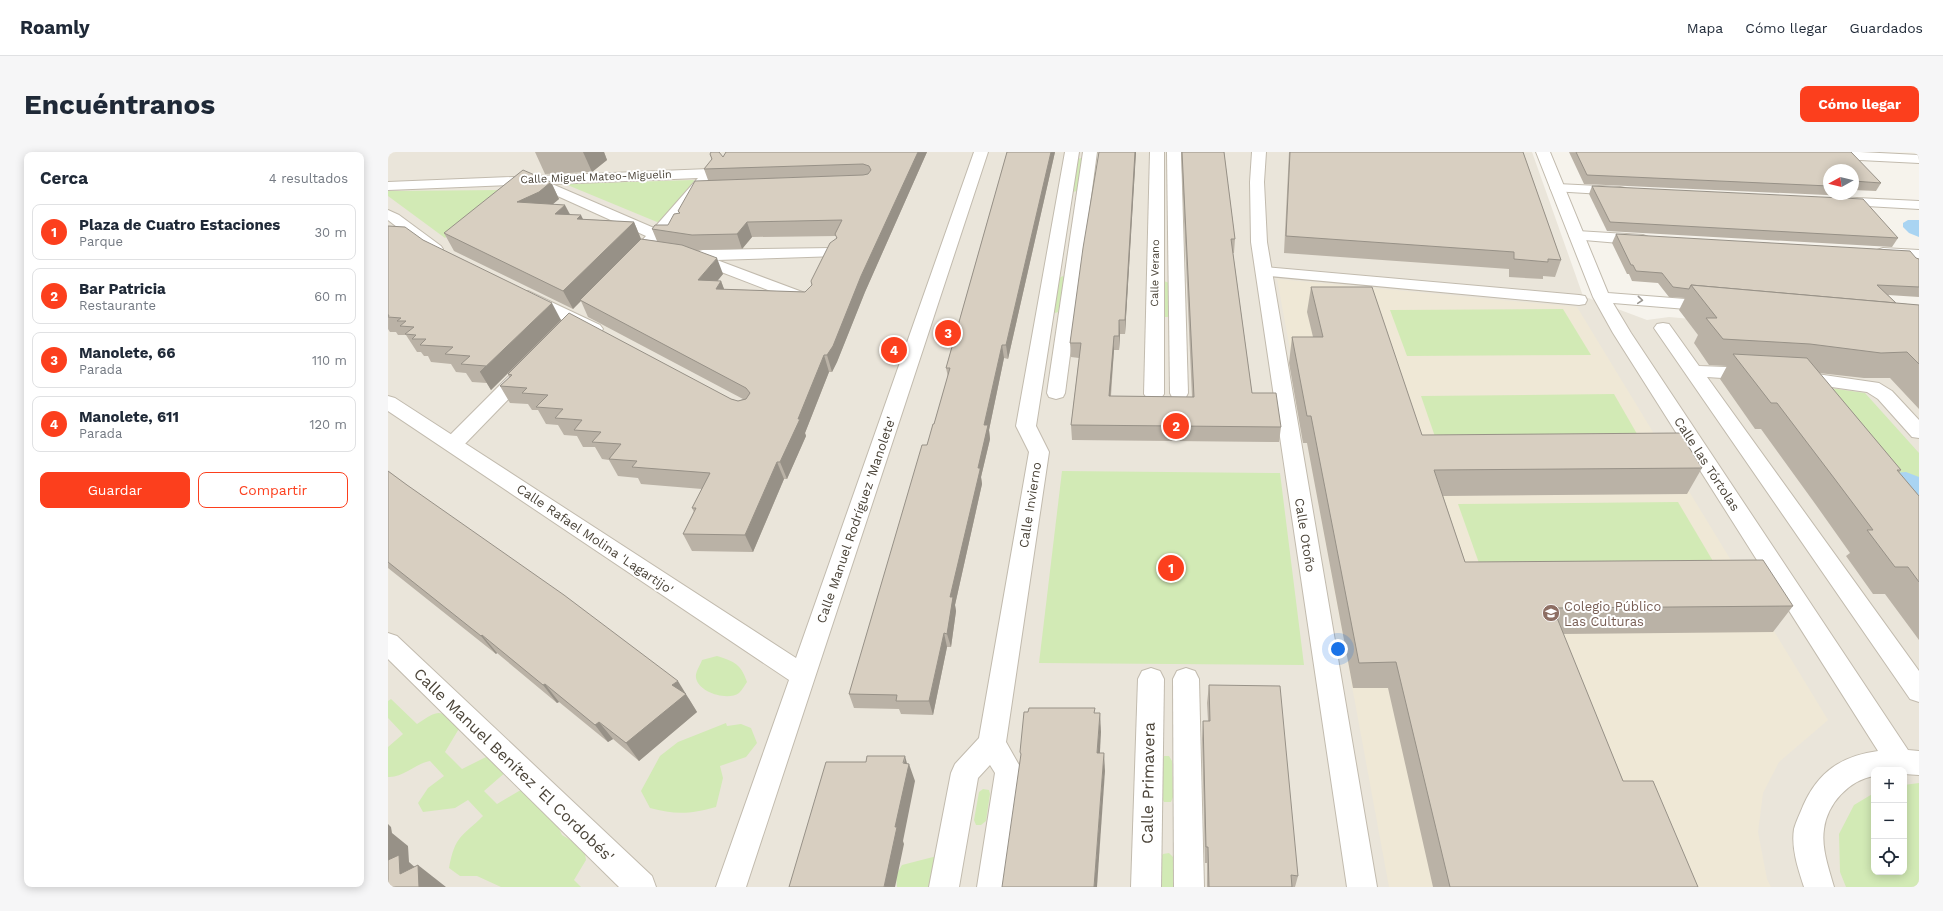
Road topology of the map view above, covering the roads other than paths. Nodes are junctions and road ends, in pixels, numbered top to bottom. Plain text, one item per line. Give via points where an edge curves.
1 (981, 152) edge
2 (1072, 152) edge
3 (1090, 152) edge
4 (1157, 152) edge
5 (1174, 152) edge
6 (1248, 152) edge
7 (1259, 152) edge
8 (1543, 152) edge
9 (1782, 152) edge
10 (1919, 158) edge
11 (530, 179) junction
12 (1257, 182) junction
13 (388, 186) edge
14 (1558, 188) junction
15 (1636, 191) edge
16 (510, 196) edge
17 (1825, 200) edge
18 (1919, 205) edge
19 (388, 214) edge
20 (1577, 236) junction
21 (1657, 241) edge
22 (664, 246) junction
23 (446, 250) edge
24 (1871, 252) edge
25 (832, 253) edge
26 (1919, 254) edge
27 (692, 255) junction
28 (1264, 272) junction
29 (618, 275) edge
30 (511, 287) edge
31 (1601, 297) junction
32 (807, 300) edge
33 (1579, 300) dead end
34 (1729, 308) edge
35 (1663, 328) dead end
36 (610, 337) edge
37 (536, 359) edge
38 (1694, 371) junction
39 (1056, 393) dead end
40 (1154, 394) dead end
41 (1179, 394) dead end
42 (388, 402) edge
43 (1919, 432) edge
44 (453, 444) junction
45 (388, 643) edge
46 (803, 676) junction
47 (1151, 679) dead end
48 (1186, 679) dead end
49 (1919, 691) edge
50 (992, 743) junction
51 (1909, 762) edge
52 (641, 887) edge
53 (732, 887) edge
54 (944, 887) edge
55 (992, 887) edge
56 (1146, 887) edge
57 (1189, 887) edge
58 (1362, 887) edge
59 (1819, 887) edge

1 - 46 street, Calle Manuel Rodríguez 'Manolete'
2 - 50 street, Calle Invierno via 1026,426 1039,452
3 - 39 street
4 - 40 street, Calle Verano
5 - 41 street, Calle Verano
6 - 12 street, Calle Otoño
7 - 12 street, Calle Otoño
8 - 14 street, Calle las Tórtolas
9 - 10 street
11 - 13 street, Calle Miguel Mateo-Miguelin
11 - 16 street
11 - 22 street
11 - 22 street, Calle Miguel Mateo-Miguelin via 705,184
12 - 28 street, Calle Otoño via 1259,242
14 - 15 street
14 - 20 street, Calle las Tórtolas
17 - 18 street
19 - 23 street via 399,220 424,242
20 - 21 street
20 - 31 street, Calle las Tórtolas
22 - 27 street
22 - 29 street via 644,248
24 - 26 street
25 - 27 street
27 - 32 street
28 - 33 street
28 - 58 street, Calle Otoño
30 - 36 street
31 -> 34 street
31 - 51 street, Calle las Tórtolas via 1622,333
35 - 38 street
37 - 44 street
38 - 43 street via 1776,376 1872,387 1885,395
38 - 49 street
42 - 44 street, Calle Rafael Molina 'Lagartijo'
44 - 46 street, Calle Rafael Molina 'Lagartijo'
45 - 52 street, Calle Manuel Benítez 'El Cordobés'
46 - 53 street, Calle Manuel Rodríguez 'Manolete'
47 - 56 street, Calle Primavera
48 - 57 street
50 - 54 street via 965,773
50 - 55 street via 1009,772
51 - 59 street via 1874,763 1852,770 1834,781 1817,802 1809,829 1811,862

